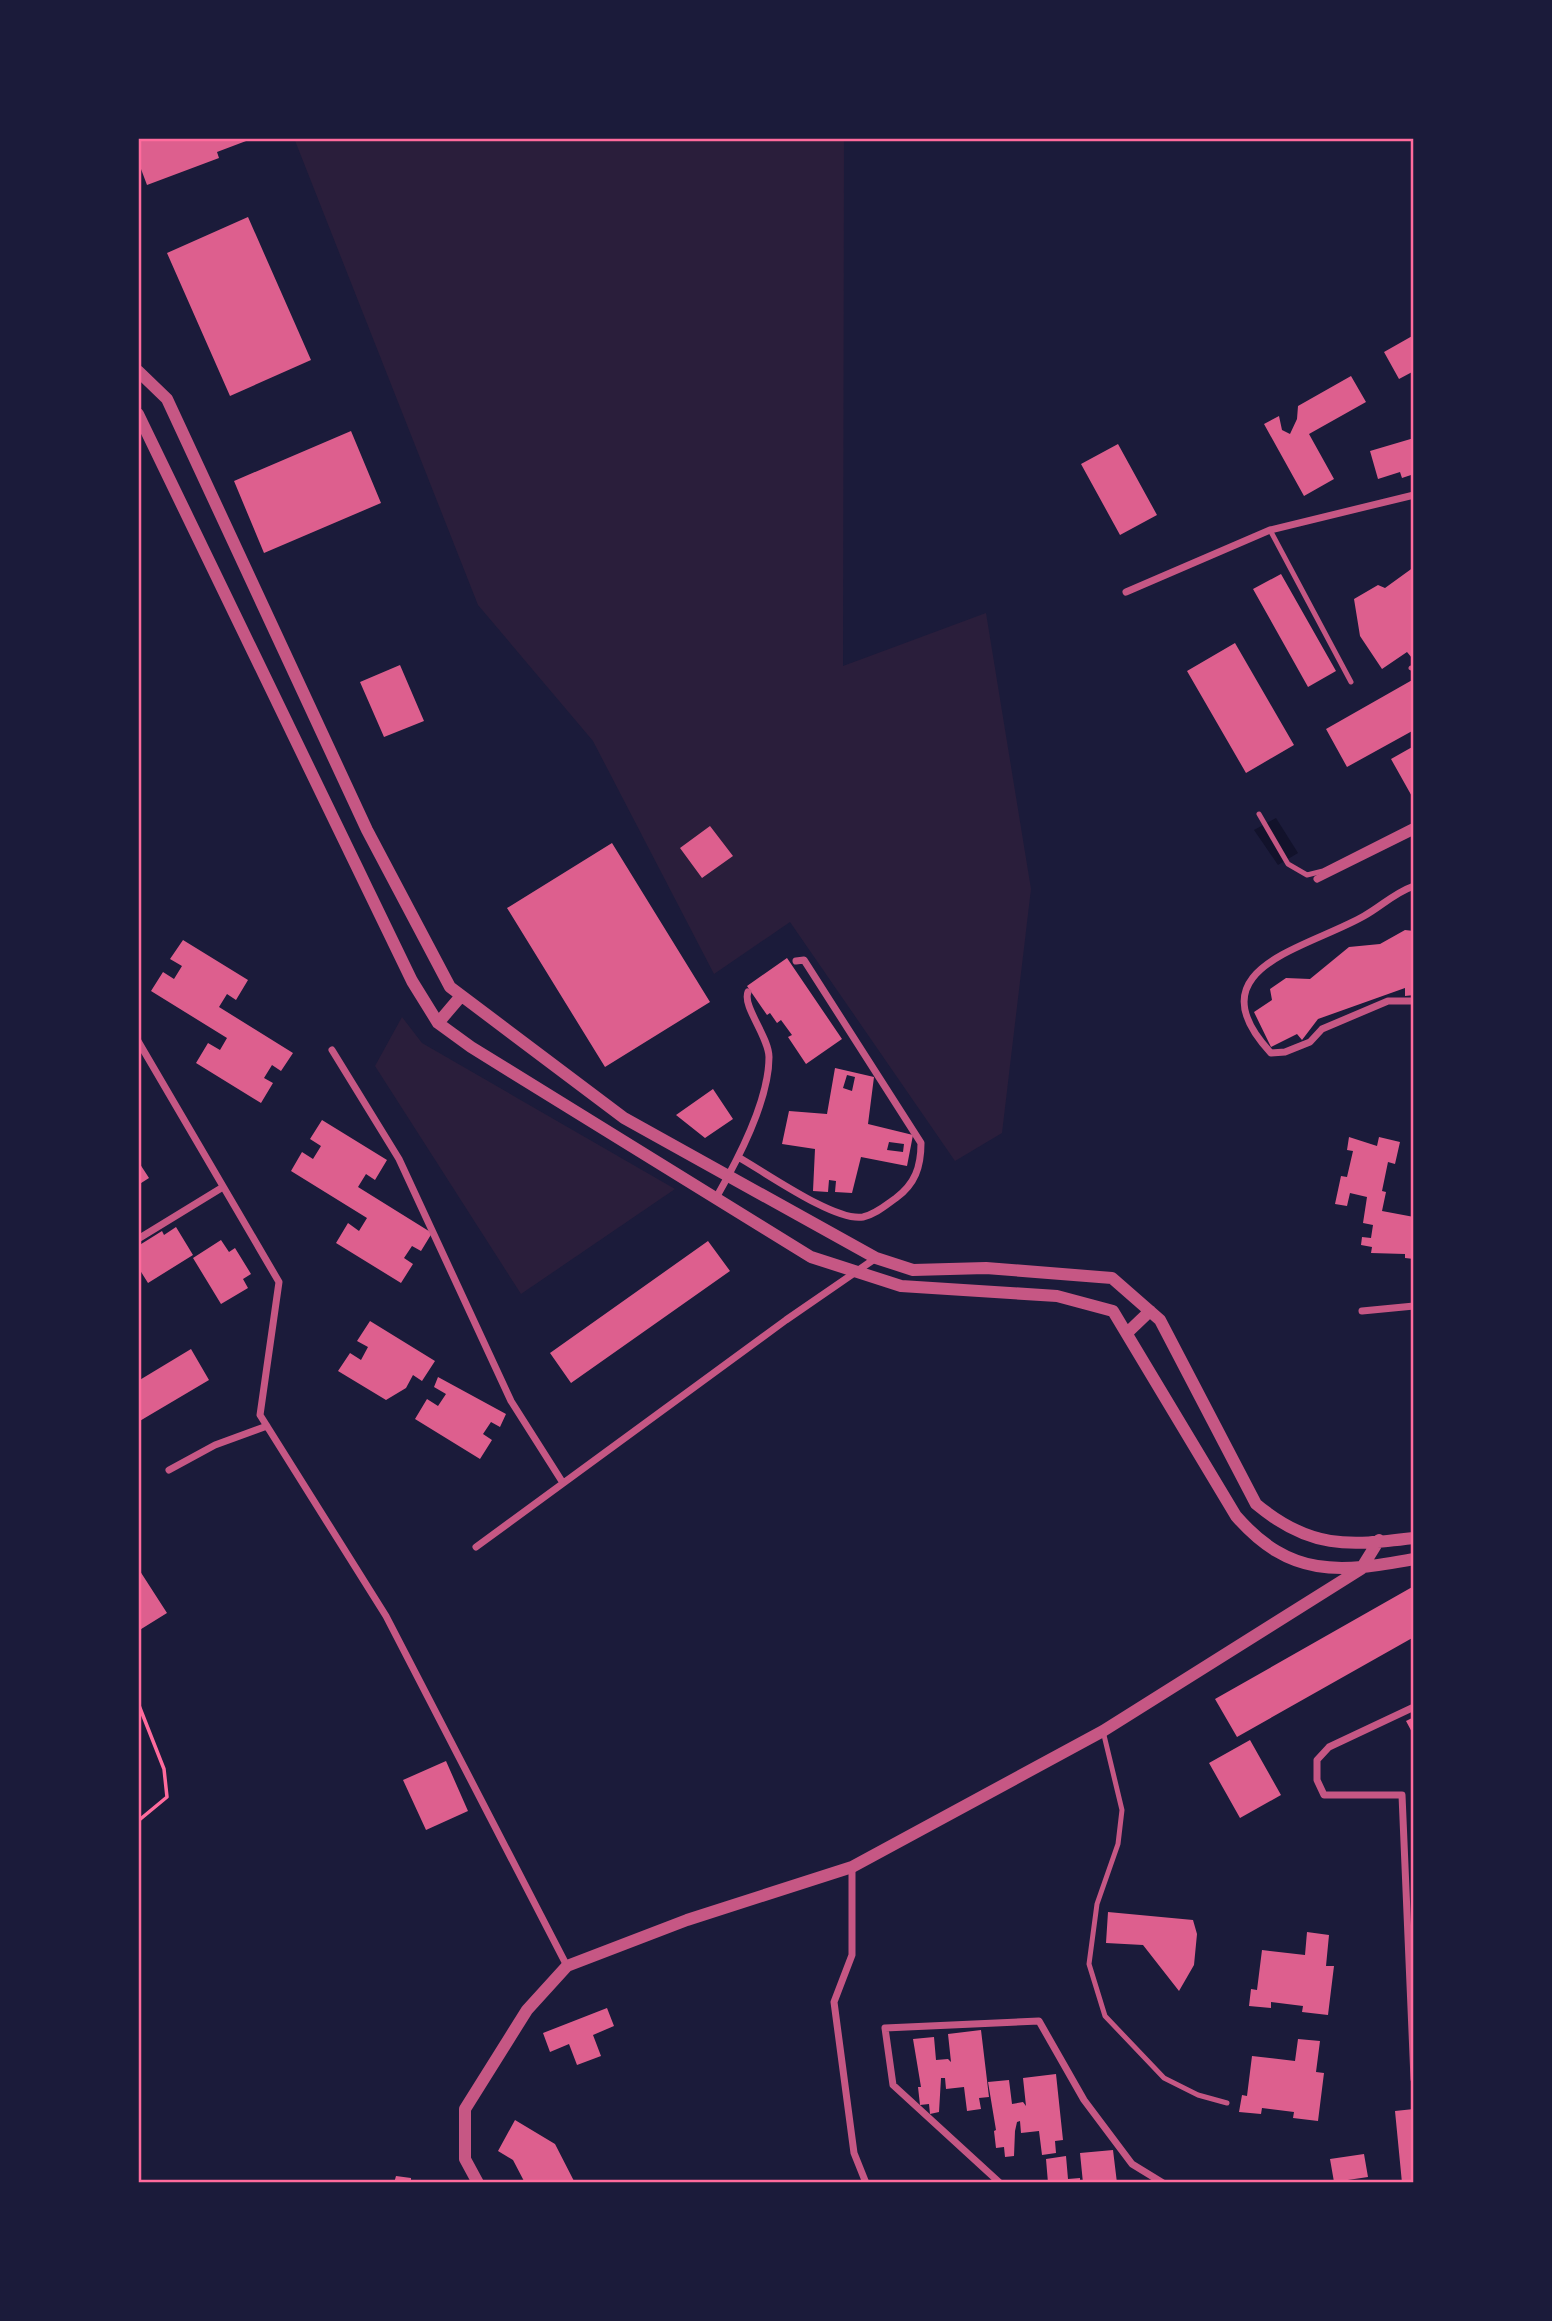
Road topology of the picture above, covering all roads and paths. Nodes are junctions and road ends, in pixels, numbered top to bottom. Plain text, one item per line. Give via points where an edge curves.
1 (138, 371) edge
2 (138, 414) edge
3 (1414, 495) edge
4 (1270, 530) junction
5 (1126, 592) dead end
6 (1351, 682) dead end
7 (1259, 814) dead end
8 (1414, 825) edge
9 (1414, 831) edge
10 (1317, 879) dead end
11 (1414, 886) edge
12 (796, 961) dead end
13 (748, 992) dead end
14 (461, 996) junction
15 (1414, 1002) edge
16 (438, 1024) junction
17 (138, 1041) edge
18 (332, 1050) dead end
19 (624, 1118) junction
20 (617, 1138) junction
21 (738, 1157) junction
22 (728, 1177) junction
23 (223, 1187) junction
24 (716, 1198) junction
25 (138, 1239) edge
26 (876, 1258) junction
27 (858, 1272) junction
28 (1414, 1306) edge
29 (1150, 1311) junction
30 (1362, 1311) dead end
31 (1127, 1333) junction
32 (267, 1426) junction
33 (169, 1470) dead end
34 (563, 1483) junction
35 (1414, 1538) edge
36 (1379, 1540) junction
37 (476, 1547) dead end
38 (1414, 1559) edge
39 (1361, 1569) junction
40 (138, 1703) edge
41 (1414, 1707) edge
42 (1103, 1731) junction
43 (138, 1821) edge
44 (852, 1867) junction
45 (567, 1966) junction
46 (1414, 2079) edge
47 (1227, 2103) dead end
48 (478, 2183) edge
49 (866, 2183) edge
50 (1000, 2183) edge
51 (1163, 2183) edge

1 - 14 street via 167,399 367,831 450,987
2 - 16 street via 406,968
3 - 4 street
4 - 5 street
4 - 6 lane
7 - 8 lane via 1288,864 1307,875
9 - 10 street
11 - 15 street via 1292,950 1249,978 1242,997 1245,1014 1271,1053 1310,1042 1322,1029 1388,1001
12 - 21 street via 804,960 921,1143 918,1169 909,1188 877,1212 861,1217 838,1214
13 - 21 street via 747,1002 767,1040 769,1063 767,1081
14 - 16 street
14 - 19 street
16 - 20 street
17 - 23 street
18 - 34 street via 399,1159 506,1390
19 - 20 street
19 - 22 street
20 - 24 street
21 - 22 street
22 - 24 street
22 - 26 street
23 - 25 street
23 - 32 street via 279,1282 260,1415
24 - 27 street via 811,1256
26 - 27 street
26 - 29 street via 914,1270 986,1268 1112,1278
27 - 31 street via 901,1286 1057,1296 1113,1311
27 - 34 street
28 - 30 street
29 - 31 street
29 - 36 street via 1160,1320 1256,1504 1281,1525 1334,1544
31 - 39 street via 1236,1516 1255,1538 1299,1564
32 - 33 street
32 - 45 street via 386,1616
34 - 37 street
35 - 36 street
36 - 39 street
38 - 39 street
39 - 42 street
40 - 43 path via 164,1769 167,1797
41 - 46 street via 1329,1747 1317,1760 1324,1795 1402,1795
42 - 44 street
42 - 47 lane via 1122,1810 1118,1844 1097,1904 1089,1965 1105,2016 1164,2078
44 - 45 street via 687,1920
44 - 49 street via 852,1955 834,2002 854,2153
45 - 48 street via 527,2010 465,2109 465,2159
50 - 51 street via 893,2085 885,2028 1039,2021 1084,2100 1132,2164

